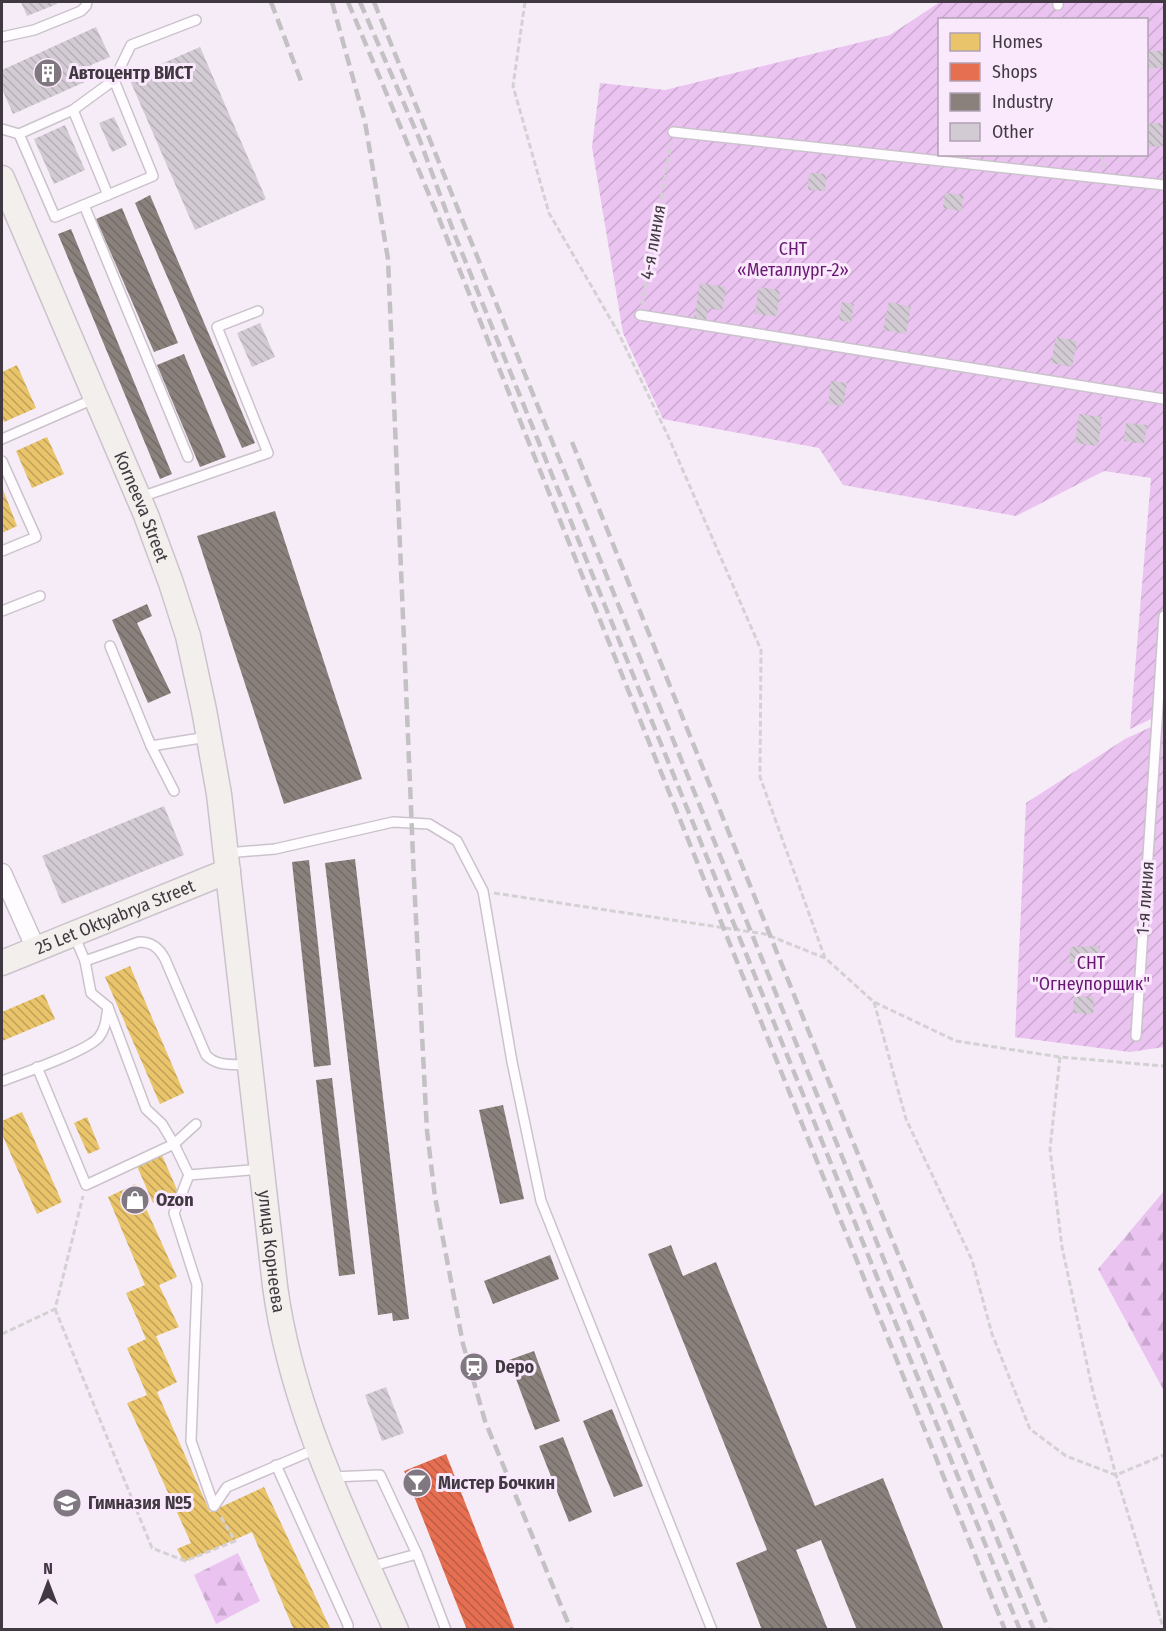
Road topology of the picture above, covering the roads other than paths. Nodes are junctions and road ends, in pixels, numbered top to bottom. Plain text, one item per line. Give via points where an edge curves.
1 (87, 2) edge
2 (196, 20) dead end
3 (2, 24) edge
4 (4, 36) edge
5 (114, 80) junction
6 (73, 110) junction
7 (2, 129) edge
8 (673, 132) road end
9 (19, 134) junction
10 (2, 178) edge
11 (1164, 185) edge
12 (108, 195) junction
13 (84, 205) junction
14 (258, 311) dead end
15 (640, 315) road end
16 (96, 398) junction
17 (1164, 399) edge
18 (2, 439) edge
19 (188, 457) dead end
20 (2, 461) edge
21 (138, 497) junction
22 (2, 551) edge
23 (40, 596) dead end
24 (2, 611) edge
25 (1164, 615) edge
26 (110, 646) dead end
27 (209, 737) junction
28 (151, 746) junction
29 (174, 791) dead end
30 (227, 862) junction
31 (2, 873) edge
32 (74, 934) junction
33 (36, 949) junction
34 (84, 961) junction
35 (2, 963) edge
36 (108, 1007) junction
37 (1136, 1036) dead end
38 (249, 1065) junction
39 (37, 1067) junction
40 (2, 1081) edge
41 (196, 1124) dead end
42 (174, 1144) junction
43 (261, 1169) junction
44 (189, 1175) junction
45 (318, 1448) junction
46 (276, 1465) junction
47 (330, 1477) junction
48 (417, 1554) junction
49 (369, 1567) junction
50 (348, 1629) edge
51 (396, 1629) edge
52 (446, 1629) edge
53 (712, 1629) edge

1 - 4 lane via 84,9 72,15 34,30
2 - 5 lane via 131,45
3 - 4 lane
5 - 6 lane
5 - 12 lane via 153,176
6 - 9 lane
6 - 12 lane
7 - 9 lane
8 - 11 lane
9 - 13 lane via 55,218
10 - 16 street, Korneeva Street
12 - 13 lane
13 - 19 lane
14 - 21 lane via 218,327 268,453
15 - 17 lane
16 - 18 lane
16 - 21 street, Korneeva Street
20 - 22 lane via 36,537
21 - 27 street, Korneeva Street via 180,610
23 - 24 lane
25 - 37 lane, 1-я линия
26 - 28 lane
27 - 28 lane
27 - 30 street, Korneeva Street
28 - 29 lane
30 - 32 street, 25 Let Oktyabrya Street
30 - 38 street, улица Корнеева
30 - 53 lane via 393,822 429,824 457,841 483,891 541,1202
31 - 33 street
32 - 33 street, 25 Let Oktyabrya Street
32 - 34 lane
33 - 35 street, 25 Let Oktyabrya Street
34 - 36 lane via 91,993
34 - 38 lane via 139,942 156,947 165,959 206,1055 219,1064
36 - 39 lane via 105,1028 97,1040
36 - 42 lane via 146,1109 162,1124
38 - 43 street, улица Корнеева
39 - 40 lane
39 - 42 lane via 86,1185
41 - 42 lane
42 - 44 lane
43 - 44 lane
43 - 45 street, улица Корнеева via 284,1341
44 - 46 lane via 174,1213 197,1285 191,1441 214,1506 227,1487
45 - 46 lane
45 - 47 street, улица Корнеева
46 - 50 lane
47 - 48 lane via 380,1475
47 - 49 street, улица Корнеева
48 - 49 lane
48 - 52 lane
49 - 51 street, улица Корнеева

